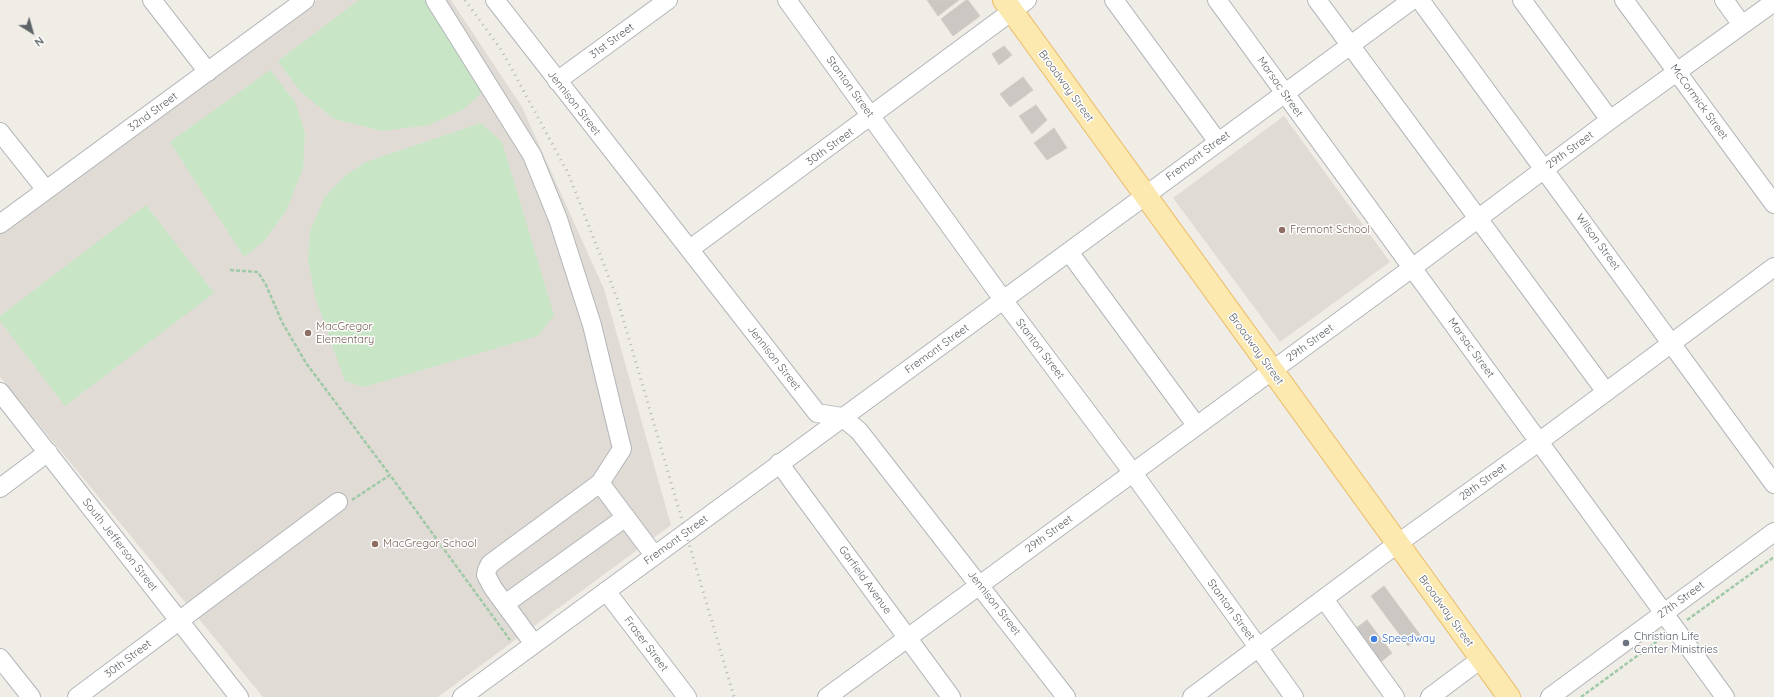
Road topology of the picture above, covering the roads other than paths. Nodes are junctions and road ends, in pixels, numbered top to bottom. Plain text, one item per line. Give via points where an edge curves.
1 (152, 0) edge
2 (305, 0) edge
3 (435, 0) edge
4 (495, 0) edge
5 (668, 0) edge
6 (787, 0) edge
7 (1114, 0) edge
8 (1217, 0) edge
9 (1318, 0) edge
10 (1412, 0) edge
11 (1420, 0) edge
12 (1522, 0) edge
13 (1624, 0) edge
14 (1724, 0) edge
15 (1774, 2) edge
16 (1014, 4) edge
17 (1742, 25) junction
18 (1350, 45) junction
19 (208, 72) junction
20 (1677, 72) junction
21 (557, 81) junction
22 (1285, 93) junction
23 (871, 116) junction
24 (1610, 120) junction
25 (0, 132) edge
26 (1218, 142) junction
27 (1544, 169) junction
28 (46, 190) junction
29 (1144, 195) junction
30 (1774, 204) edge
31 (1477, 219) junction
32 (0, 224) edge
33 (690, 249) junction
34 (1069, 252) junction
35 (1412, 268) junction
36 (1774, 268) edge
37 (1004, 300) junction
38 (1672, 343) junction
39 (1272, 370) junction
40 (0, 392) edge
41 (1606, 392) junction
42 (842, 417) junction
43 (1196, 425) junction
44 (1540, 441) junction
45 (48, 452) junction
46 (779, 463) junction
47 (1133, 473) junction
48 (600, 483) junction
49 (1774, 484) edge
50 (0, 488) edge
51 (338, 502) road end
52 (626, 518) junction
53 (1774, 532) edge
54 (1397, 544) junction
55 (654, 555) junction
56 (980, 584) junction
57 (606, 591) junction
58 (1324, 600) junction
59 (505, 604) junction
60 (1663, 613) junction
61 (179, 621) junction
62 (908, 638) junction
63 (534, 644) junction
64 (1259, 648) junction
65 (0, 658) edge
66 (1481, 659) junction
67 (31, 697) edge
68 (77, 697) edge
69 (239, 697) edge
70 (462, 697) edge
71 (687, 697) edge
72 (827, 697) edge
73 (951, 697) edge
74 (1066, 697) edge
75 (1192, 697) edge
76 (1294, 697) edge
77 (1395, 697) edge
78 (1430, 697) edge
79 (1509, 697) edge
80 (1550, 697) edge
81 (1725, 697) edge

1 - 19 street
2 - 19 street, 32nd Street
3 - 48 street via 532,155 558,219 592,325 622,449
4 - 21 street, Jennison Street
5 - 21 street, 31st Street
6 - 23 street, Stanton Street
7 - 26 street
8 - 22 street, Marsac Street
9 - 18 street
10 - 18 street, Fremont Street
11 - 27 street, Wilson Street
12 - 24 street
13 - 20 street, McCormick Street
14 - 17 street
15 - 17 street, 29th Street
16 - 23 street, 30th Street
16 - 29 main road, Broadway Street
17 - 20 street, 29th Street
18 - 22 street, Fremont Street
18 - 31 street
19 - 28 street, 32nd Street
20 - 24 street, 29th Street
20 - 30 street, McCormick Street
21 - 33 street, Jennison Street
22 - 26 street, Fremont Street
22 - 35 street, Marsac Street
23 - 33 street, 30th Street
23 - 37 street, Stanton Street
24 - 27 street, 29th Street
25 - 28 street
26 - 29 street, Fremont Street
27 - 31 street, 29th Street
27 - 38 street, Wilson Street
28 - 32 street, 32nd Street
29 - 34 street, Fremont Street
29 - 39 main road, Broadway Street
31 - 35 street, 29th Street
31 - 41 street
33 - 42 street, Jennison Street via 817,413
34 - 37 street, Fremont Street
34 - 43 street
35 - 39 street, 29th Street
35 - 44 street, Marsac Street
36 - 38 street, 28th Street
37 - 42 street, Fremont Street
37 - 47 street, Stanton Street
38 - 41 street, 28th Street
38 - 49 street, Wilson Street
39 - 43 street, 29th Street
39 - 54 main road, Broadway Street
40 - 45 street, South Jefferson Street
41 - 44 street, 28th Street
42 - 46 street, Fremont Street
42 - 56 street, Jennison Street via 860,431
43 - 47 street, 29th Street
44 - 54 street, 28th Street
44 - 60 street, Marsac Street
45 - 50 street
45 - 61 street, South Jefferson Street
46 - 55 street, Fremont Street
46 - 62 street, Garfield Avenue
47 - 56 street, 29th Street
47 - 64 street, Stanton Street
48 - 52 street
48 - 59 street via 490,564 486,575
51 - 61 street, 30th Street
52 - 55 street
52 - 59 street
53 - 60 street, 27th Street
54 - 58 street, 28th Street
54 - 66 main road, Broadway Street
55 - 57 street, Fremont Street
56 - 62 street, 29th Street
56 - 74 street, Jennison Street
57 - 63 street, Fremont Street
57 - 71 street, Fraser Street
58 - 64 street, 28th Street
58 - 77 street
59 - 63 street
60 - 80 street, 27th Street
60 - 81 street, Marsac Street
61 - 68 street, 30th Street
61 - 69 street, South Jefferson Street
62 - 72 street, 29th Street
62 - 73 street, Garfield Avenue
63 - 70 street, Fremont Street
64 - 75 street, 28th Street
64 - 76 street, Stanton Street
65 - 67 street
66 - 78 street
66 - 79 main road, Broadway Street

